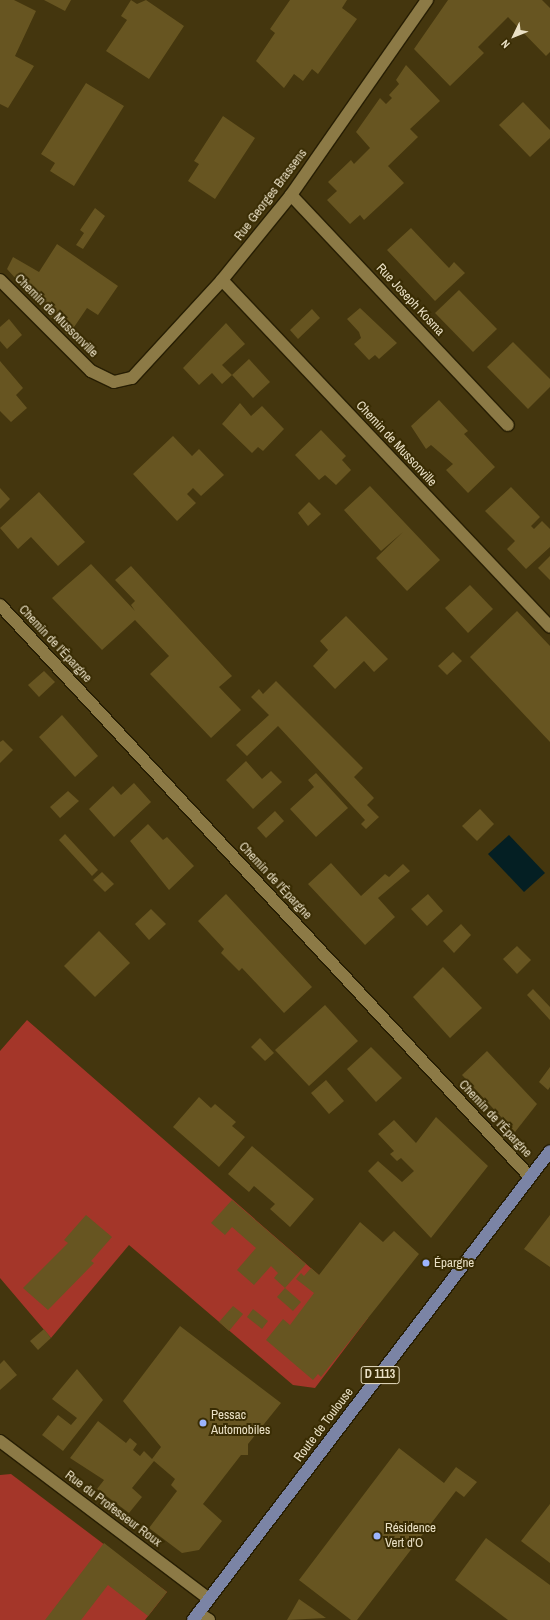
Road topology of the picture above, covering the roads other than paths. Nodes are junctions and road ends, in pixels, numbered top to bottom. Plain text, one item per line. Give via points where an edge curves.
1 (427, 0) edge
2 (291, 195) junction
3 (0, 280) edge
4 (222, 280) junction
5 (114, 382) joint
6 (508, 425) dead end
7 (0, 605) edge
8 (550, 627) edge
9 (550, 1151) edge
10 (530, 1177) junction
11 (0, 1441) edge
12 (209, 1599) junction
13 (196, 1616) edge
14 (208, 1620) edge

1 - 2 street, Rue Georges Brassens
2 - 4 street, Rue Georges Brassens
2 - 6 street, Rue Joseph Kosma
3 - 5 street, Chemin de Mussonville via 91,371
4 - 5 street, Rue Georges Brassens via 132,378
4 - 8 street, Chemin de Mussonville
7 - 10 street, Chemin de l'Épargne
9 - 10 main road, Route de Toulouse / D 1113
10 - 12 main road, Route de Toulouse / D 1113
11 - 12 street, Rue du Professeur Roux
12 - 13 main road, Route de Toulouse / D 1113
13 - 14 street

